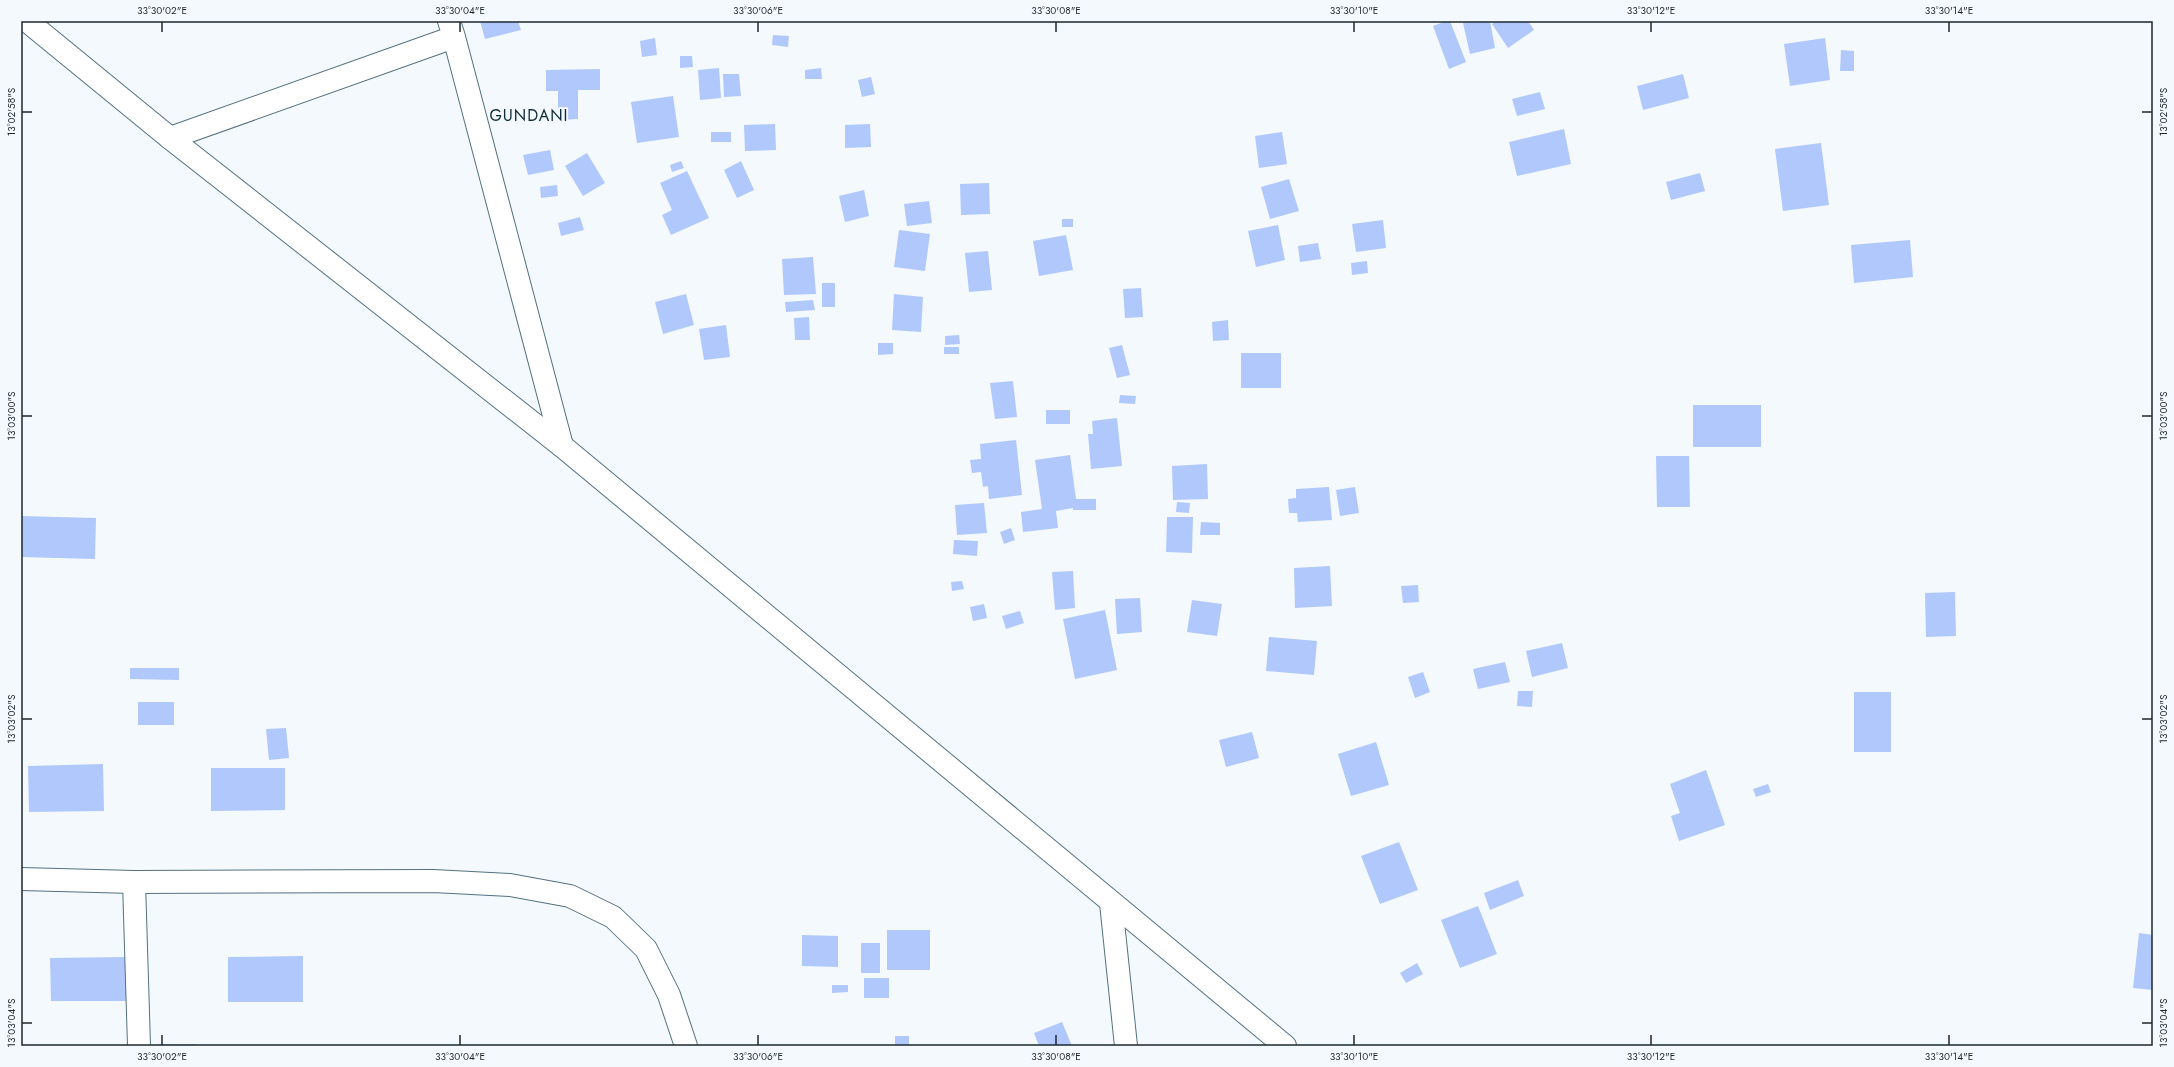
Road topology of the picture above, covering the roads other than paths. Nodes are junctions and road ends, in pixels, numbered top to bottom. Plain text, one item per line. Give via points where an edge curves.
1 (27, 21) edge
2 (452, 29) edge
3 (170, 138) junction
4 (562, 446) junction
5 (21, 879) edge
6 (134, 882) junction
7 (1111, 903) junction
8 (138, 1046) edge
9 (686, 1046) edge
10 (1126, 1046) edge
11 (1285, 1046) edge

1 - 3 street
2 - 3 street
2 - 4 street
3 - 4 street
4 - 7 street
5 - 6 street
6 - 8 street
6 - 9 street via 433,881 510,885 570,896 614,917 646,949 669,995
7 - 10 street
7 - 11 street

